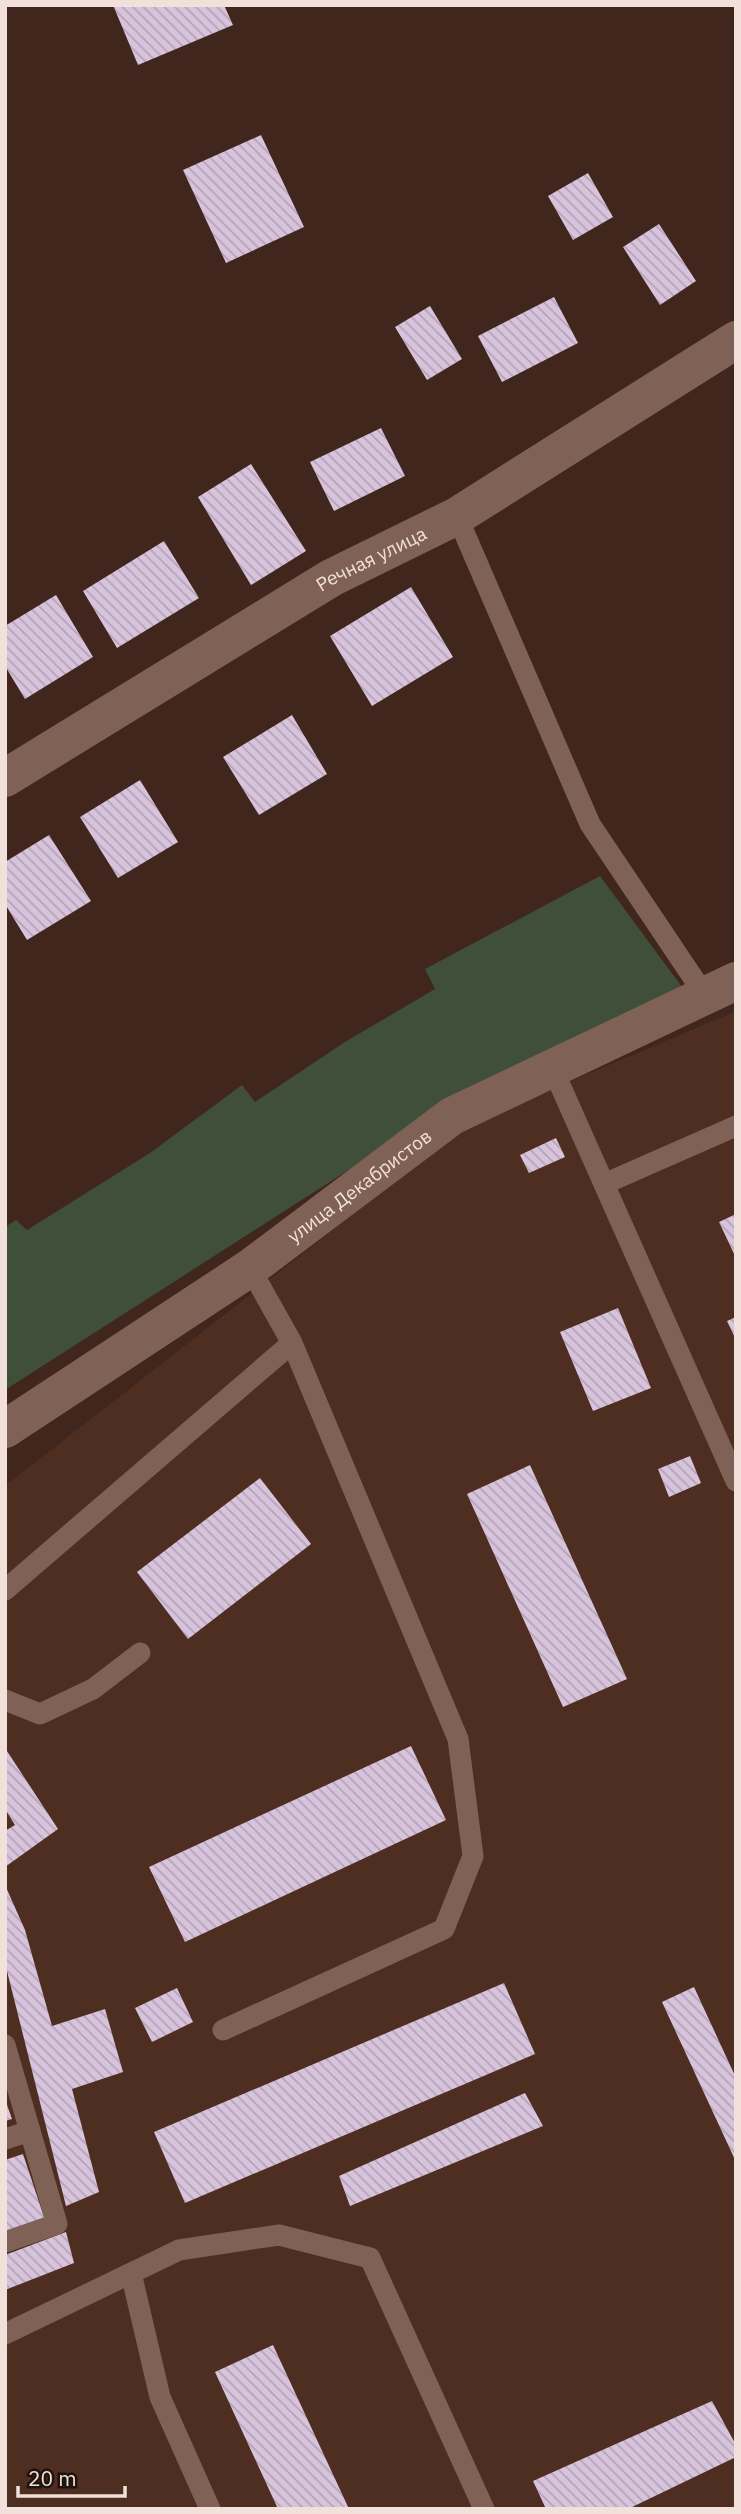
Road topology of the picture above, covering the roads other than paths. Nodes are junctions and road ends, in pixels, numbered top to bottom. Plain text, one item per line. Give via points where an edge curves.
1 (736, 340) edge
2 (457, 516) junction
3 (5, 778) edge
4 (720, 988) edge
5 (552, 1067) junction
6 (736, 1126) edge
7 (604, 1184) junction
8 (250, 1268) junction
9 (292, 1343) junction
10 (5, 1429) edge
11 (736, 1481) edge
12 (5, 1591) edge
13 (141, 1653) dead end
14 (5, 1700) edge
15 (223, 2030) dead end
16 (5, 2045) edge
17 (30, 2131) junction
18 (5, 2139) edge
19 (5, 2242) edge
20 (131, 2273) junction
21 (5, 2334) edge
22 (210, 2509) edge
23 (484, 2509) edge

1 - 2 street, Речная улица
2 - 3 street, Речная улица via 331,578
2 - 4 lane via 590,824
4 - 5 street, улица Декабристов
5 - 7 lane
5 - 8 street, улица Декабристов via 452,1116
6 - 7 lane
7 - 11 lane
8 - 9 lane
8 - 10 street, улица Декабристов
9 - 12 lane
9 - 15 lane via 458,1739 473,1856 444,1929
13 - 14 lane via 93,1689 40,1714
16 - 17 lane
17 - 18 lane
17 - 19 lane via 57,2224
20 - 21 lane
20 - 22 lane via 160,2397
20 - 23 lane via 179,2250 279,2235 370,2258

